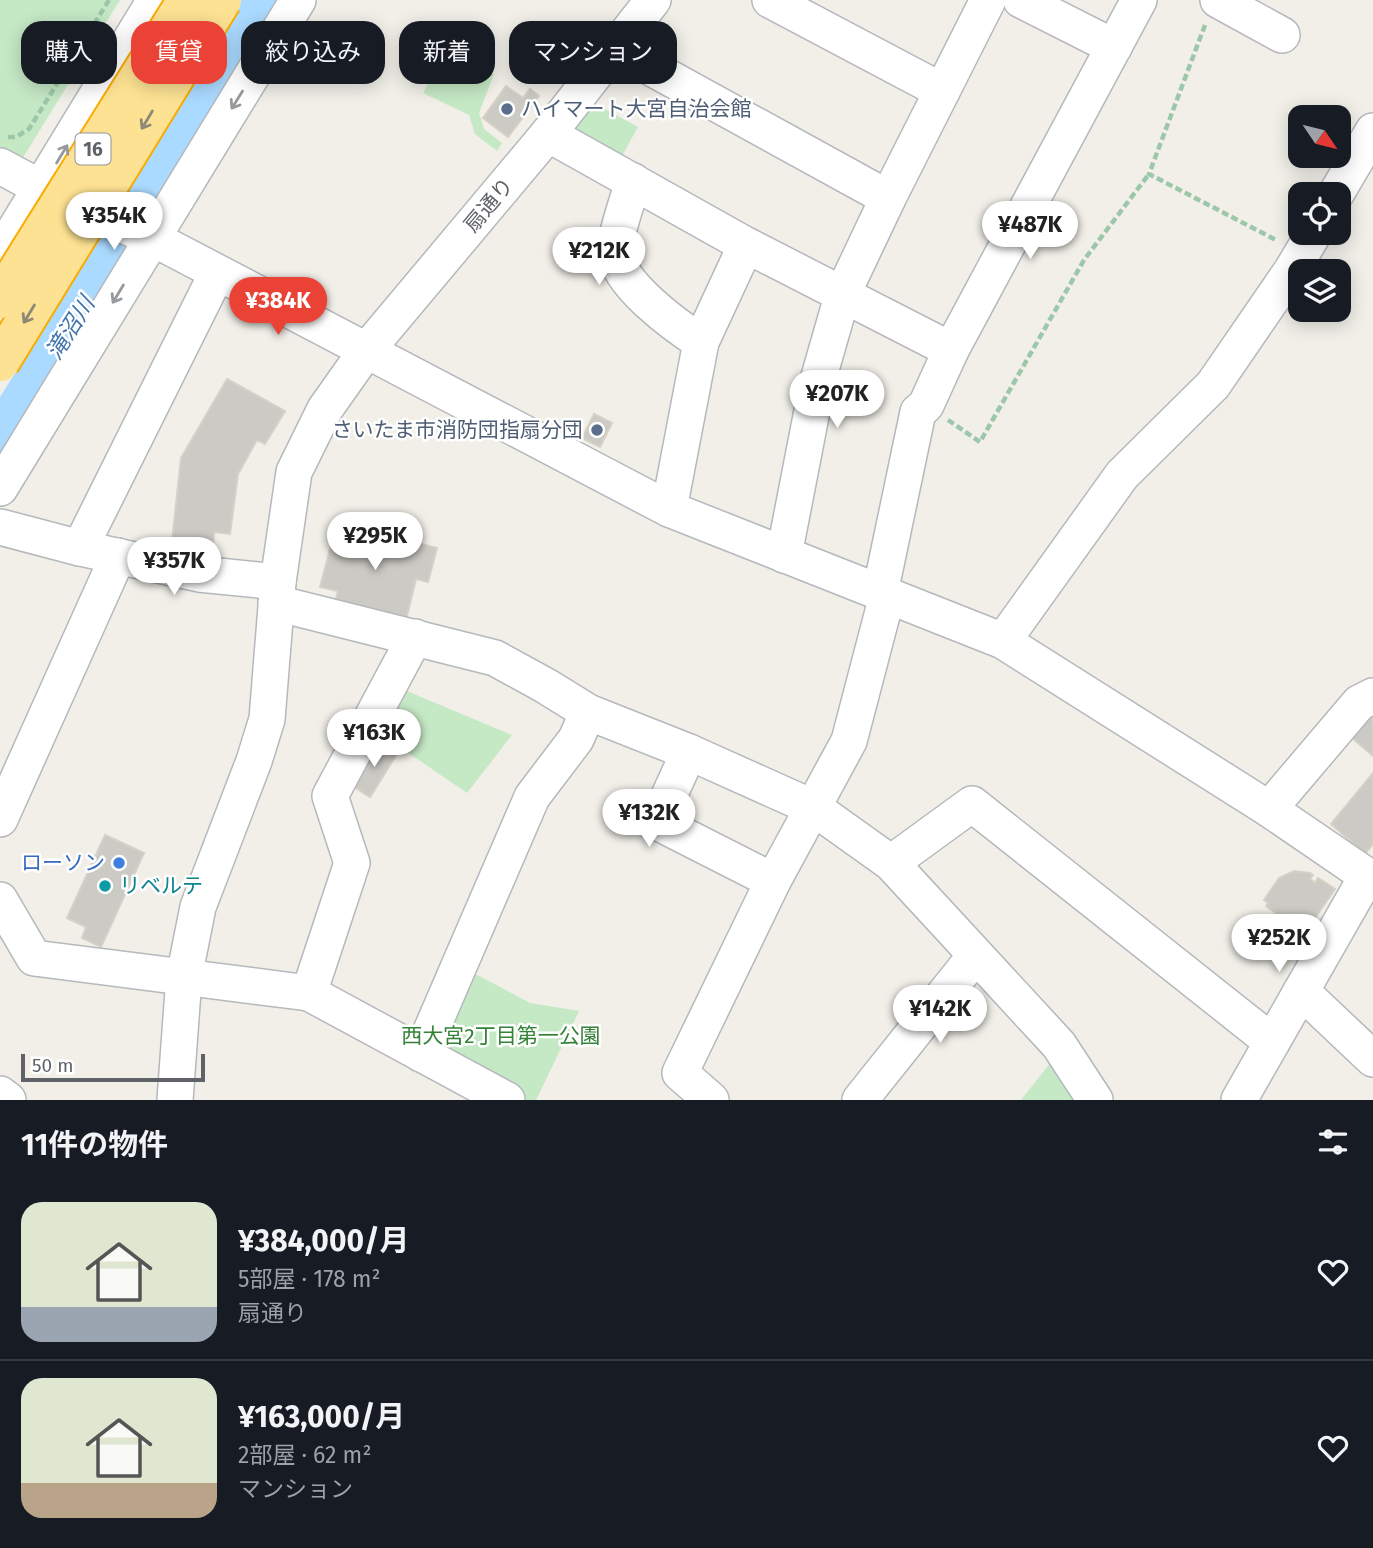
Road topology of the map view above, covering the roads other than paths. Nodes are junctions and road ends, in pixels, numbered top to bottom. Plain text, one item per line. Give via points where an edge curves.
1 (155, 0) edge
2 (187, 0) edge
3 (222, 0) edge
4 (298, 0) edge
5 (653, 0) edge
6 (770, 0) edge
7 (988, 0) edge
8 (1021, 0) edge
9 (1139, 0) edge
10 (1214, 6) edge
11 (636, 21) edge
12 (1282, 34) dead end
13 (1114, 47) junction
14 (677, 82) edge
15 (587, 84) edge
16 (942, 91) junction
17 (1373, 131) edge
18 (548, 134) junction
19 (0, 166) edge
20 (633, 181) junction
21 (1343, 182) edge
22 (41, 188) junction
23 (888, 198) junction
24 (147, 236) junction
25 (746, 244) junction
26 (1307, 245) edge
27 (0, 254) edge
28 (217, 273) junction
29 (843, 293) junction
30 (0, 299) edge
31 (701, 342) junction
32 (951, 350) junction
33 (366, 351) junction
34 (0, 362) edge
35 (0, 488) edge
36 (669, 509) junction
37 (0, 527) edge
38 (80, 548) junction
39 (784, 555) junction
40 (118, 556) junction
41 (277, 593) junction
42 (883, 594) junction
43 (415, 637) junction
44 (1003, 641) junction
45 (1373, 696) edge
46 (588, 712) junction
47 (690, 752) junction
48 (814, 808) junction
49 (1269, 809) junction
50 (0, 819) edge
51 (891, 863) junction
52 (1370, 878) edge
53 (773, 881) junction
54 (0, 900) edge
55 (975, 956) junction
56 (184, 977) junction
57 (1301, 991) junction
58 (309, 993) junction
59 (1272, 1042) junction
60 (421, 1054) junction
61 (1373, 1059) edge
62 (0, 1094) edge
63 (8, 1100) edge
64 (175, 1100) edge
65 (507, 1100) edge
66 (711, 1100) edge
67 (860, 1100) edge
68 (1095, 1100) edge
69 (1239, 1100) edge

22 -> 1 street
2 - 30 highway, 16, bridge
3 -> 34 highway, 16, bridge
4 -> 24 street
5 - 11 street, 扇通り
6 - 16 street
7 - 16 street
8 - 13 street
9 - 13 street
10 - 12 street
13 - 32 street
14 - 23 street
15 - 18 street, 扇通り
16 - 23 street
17 - 21 street
18 - 20 street
18 - 33 street, 扇通り
19 - 22 street
20 - 25 street
20 - 31 street via 615,250 623,275 667,320
22 - 24 street
22 - 27 street
23 - 29 street
24 - 28 street
24 -> 35 street
25 - 29 street
25 - 31 street
26 - 44 street via 1213,385 1122,475
28 - 33 street
28 - 38 street
29 - 32 street
29 - 39 street via 818,380
31 - 36 street
32 - 42 street via 926,405 918,412
33 - 36 street
33 - 41 street, 扇通り via 325,410 294,471
36 - 39 street
37 - 38 street
38 - 40 street
39 - 42 street
40 - 41 street
40 - 50 street
41 - 43 street
41 - 56 street, 扇通り via 267,719 198,907
42 - 44 street
42 - 48 street via 849,741
43 - 46 street via 495,658
43 - 58 street via 330,796 352,863
44 - 49 street
45 - 49 street via 1359,703
46 - 47 street
46 - 60 street via 576,739 532,797
47 - 48 street
47 - 53 street via 657,822
48 - 51 street
48 - 53 street
49 - 52 street
51 - 55 street
51 - 59 street via 972,804
52 - 57 street
53 - 66 street via 680,1073
54 - 56 street via 34,958
55 - 67 street
55 - 68 street via 1059,1045
56 - 58 street
56 - 64 street, 扇通り
57 - 59 street
57 - 61 street
58 - 60 street
59 - 69 street
60 - 65 street
62 - 63 street

